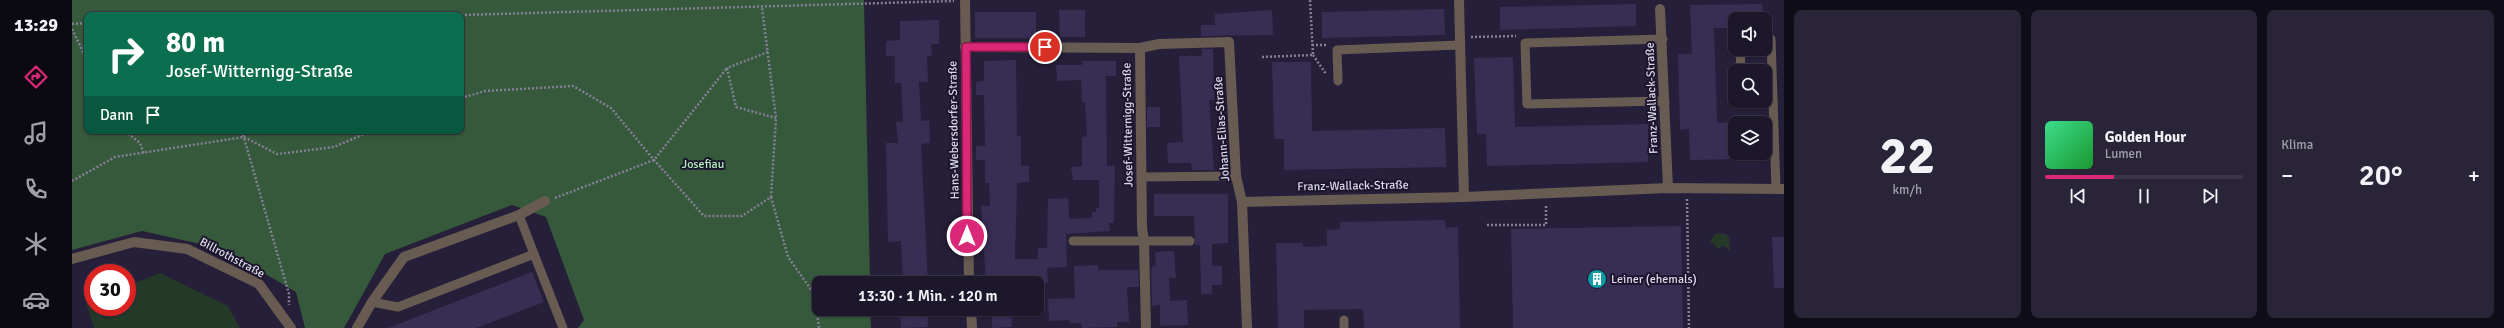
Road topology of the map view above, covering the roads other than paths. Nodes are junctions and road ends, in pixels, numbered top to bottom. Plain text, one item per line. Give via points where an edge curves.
1 (965, 0) edge
2 (1459, 0) edge
3 (1660, 8) dead end
4 (1663, 39) junction
5 (1459, 45) junction
6 (966, 47) junction
7 (1140, 48) junction
8 (1772, 56) edge
9 (1338, 81) road end
10 (1665, 101) junction
11 (1773, 103) joint
12 (1236, 176) junction
13 (1142, 177) junction
14 (1668, 188) junction
15 (1780, 188) edge
16 (1464, 197) junction
17 (546, 201) road end
18 (1242, 202) junction
19 (519, 214) junction
20 (1074, 241) dead end
21 (1144, 241) junction
22 (1190, 241) dead end
23 (534, 254) junction
24 (72, 259) edge
25 (969, 276) edge
26 (372, 302) junction
27 (971, 316) edge
28 (291, 327) edge
29 (357, 328) edge
30 (563, 328) edge
31 (972, 328) edge
32 (1146, 328) edge
33 (1247, 328) edge

1 - 6 street, Hans-Webersdorfer-Straße
2 - 5 street
3 - 4 street, Franz-Wallack-Straße
4 - 10 street, Franz-Wallack-Straße
4 - 10 lane via 1525,43 1527,104
5 - 9 lane via 1337,50
5 - 16 street
6 - 7 street, Josef-Witternigg-Straße
6 - 25 street, Hans-Webersdorfer-Straße
7 - 12 street, Johann-Elias-Straße via 1159,44 1229,42
7 - 13 street, Josef-Witternigg-Straße
8 - 11 lane
10 - 14 street, Franz-Wallack-Straße
11 - 15 lane
12 - 13 lane
12 - 18 street, Johann-Elias-Straße
13 - 21 street, Josef-Witternigg-Straße
14 - 15 street, Franz-Wallack-Straße
14 - 16 street, Franz-Wallack-Straße
16 - 18 street, Franz-Wallack-Straße
17 - 19 street
18 - 33 street, Johann-Elias-Straße
19 - 23 lane
19 - 26 street via 404,257
20 - 21 lane
21 - 22 lane
21 - 32 street, Josef-Witternigg-Straße
23 - 26 lane via 398,308
23 - 30 lane
24 - 28 street, Billrothstraße via 134,242 187,249 259,284
26 - 29 street
27 - 31 street

